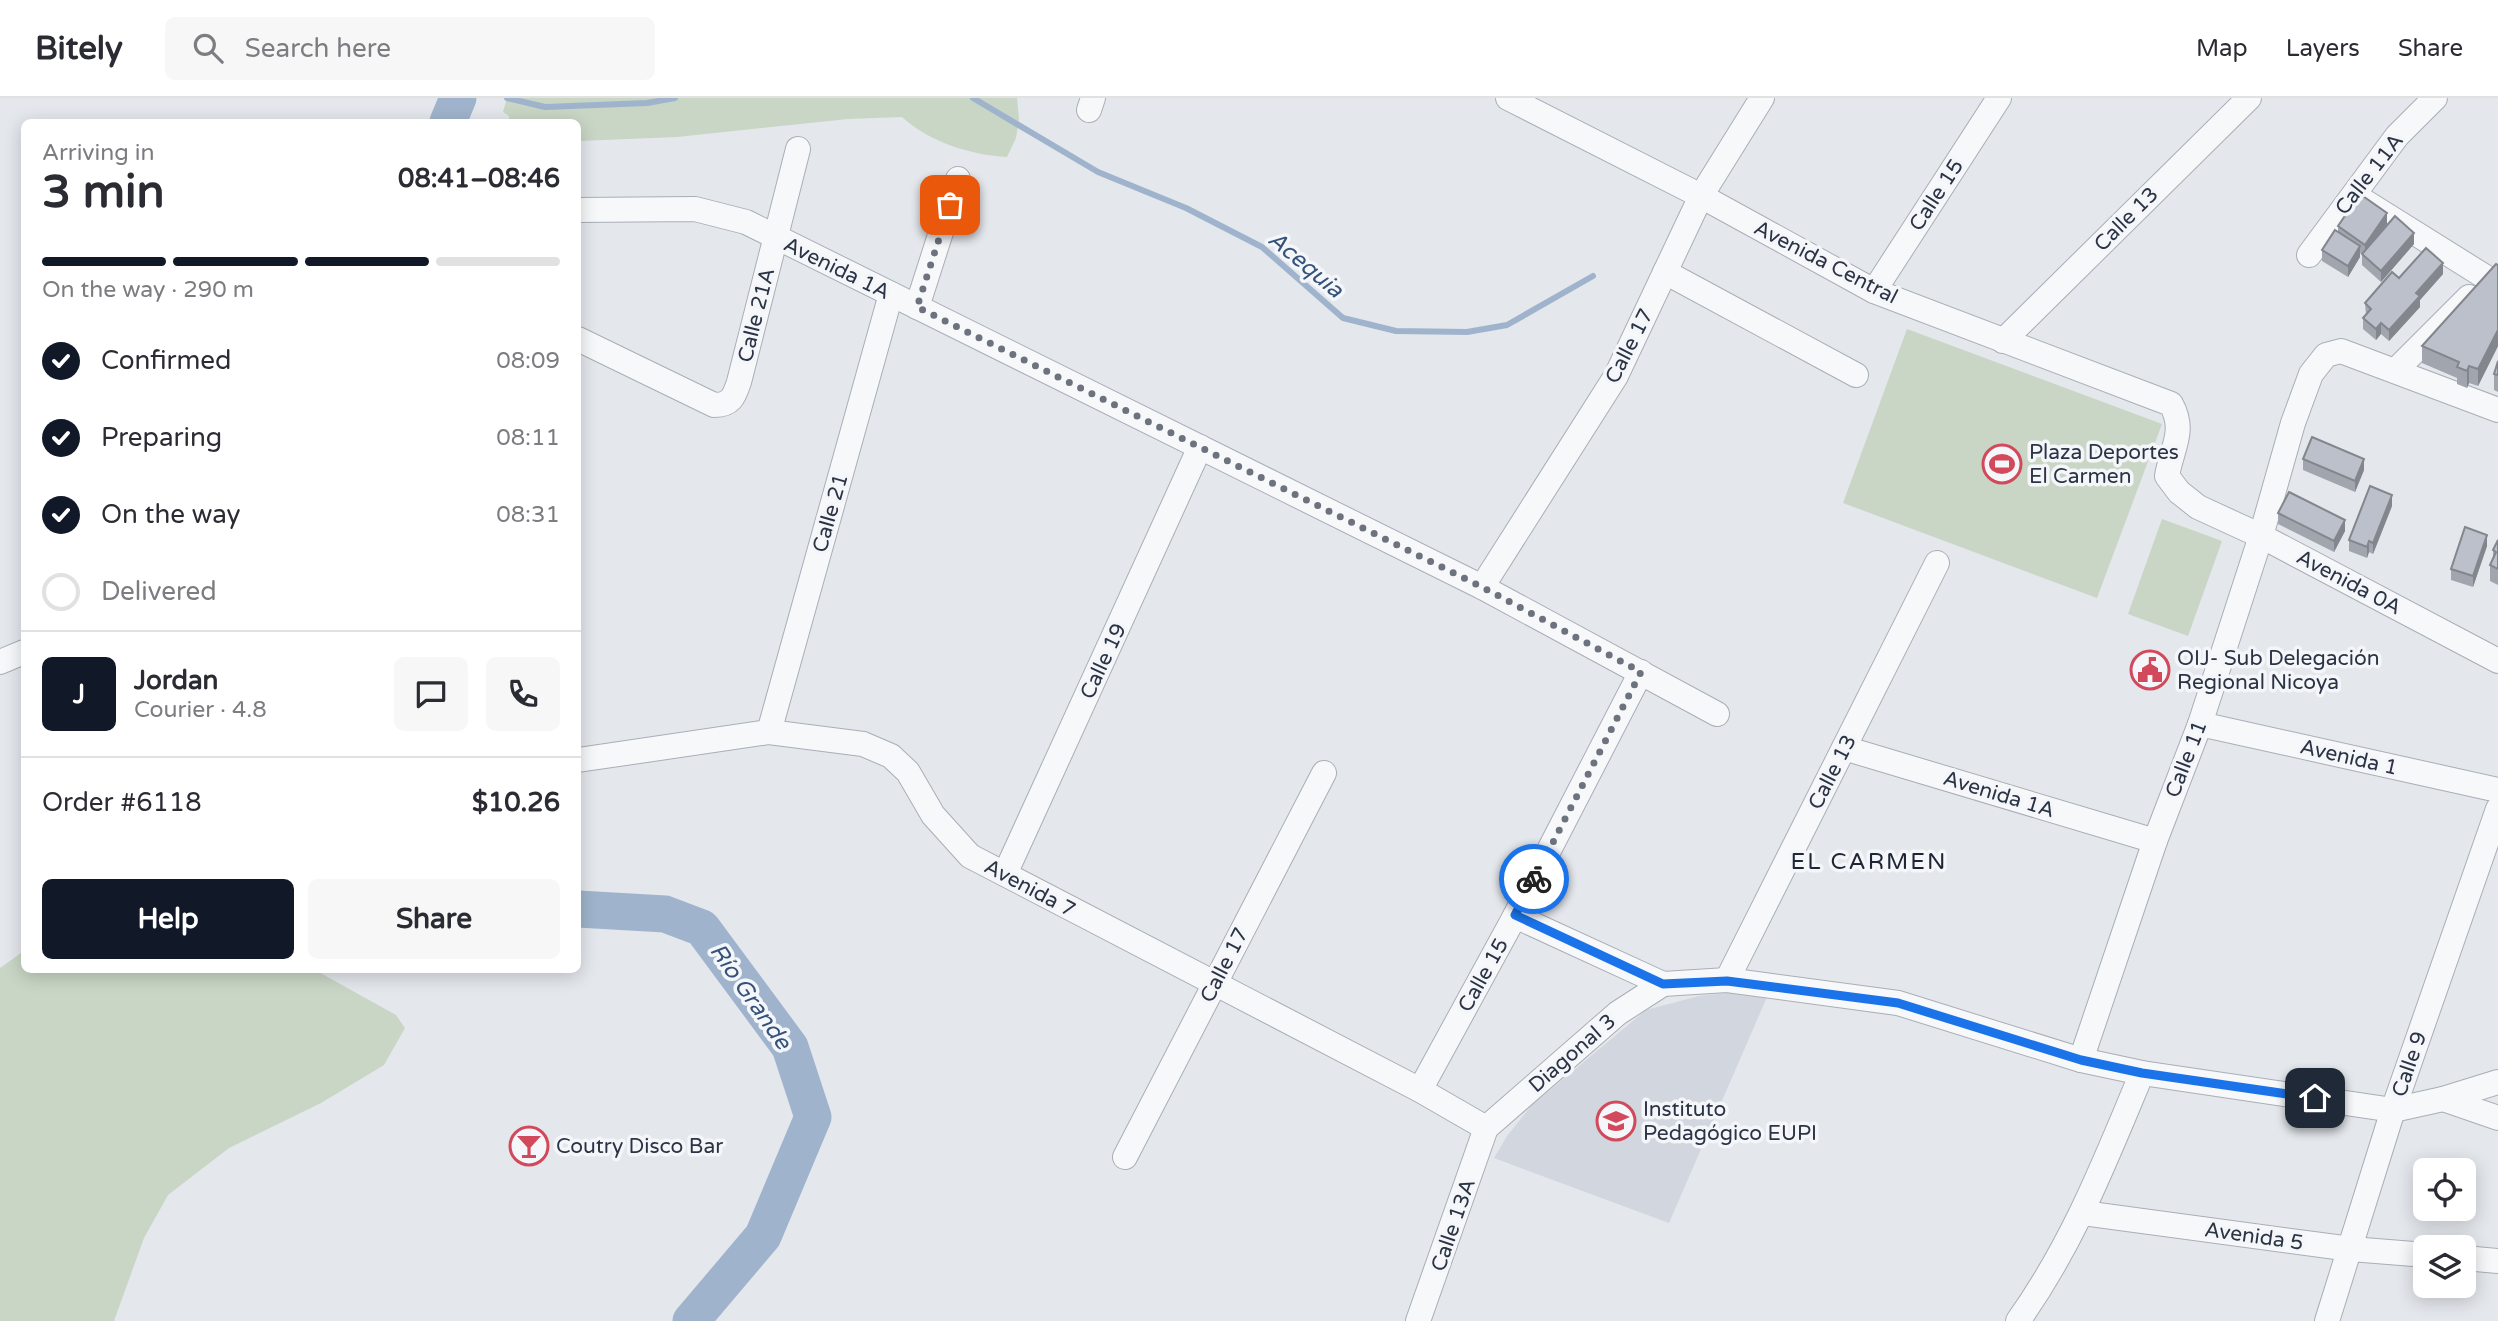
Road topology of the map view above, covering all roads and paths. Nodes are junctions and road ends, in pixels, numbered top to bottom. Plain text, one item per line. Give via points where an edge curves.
1 (1508, 98) edge
2 (1762, 98) edge
3 (1999, 98) edge
4 (2249, 98) edge
5 (2435, 98) edge
6 (798, 149) dead end
7 (957, 179) dead end
8 (2353, 194) junction
9 (1701, 196) junction
10 (581, 210) edge
11 (776, 238) junction
12 (2309, 255) dead end
13 (1665, 272) junction
14 (2492, 273) edge
15 (1874, 291) junction
16 (891, 294) junction
17 (917, 307) junction
18 (581, 340) edge
19 (2003, 341) junction
20 (2395, 370) junction
21 (1856, 375) dead end
22 (2498, 411) edge
23 (1200, 447) junction
24 (2198, 507) joint
25 (2261, 536) junction
26 (1937, 563) dead end
27 (1482, 587) junction
28 (21, 653) edge
29 (2498, 661) edge
30 (0, 662) edge
31 (1641, 672) junction
32 (1717, 714) dead end
33 (2200, 724) junction
34 (769, 733) junction
35 (1844, 748) junction
36 (581, 760) edge
37 (1324, 773) dead end
38 (2498, 790) edge
39 (2498, 809) edge
40 (2155, 841) junction
41 (1005, 874) junction
42 (1515, 915) junction
43 (1727, 981) junction
44 (1663, 984) junction
45 (1214, 985) junction
46 (2081, 1060) junction
47 (2142, 1073) junction
48 (2498, 1082) edge
49 (1420, 1090) junction
50 (2443, 1099) junction
51 (2393, 1110) junction
52 (2498, 1118) edge
53 (1486, 1128) junction
54 (1125, 1157) dead end
55 (2083, 1213) junction
56 (2351, 1249) junction
57 (2413, 1254) edge
58 (2476, 1259) edge
59 (2498, 1261) edge
60 (1418, 1321) edge
61 (2018, 1321) edge
62 (2328, 1321) edge

1 - 9 street, Avenida Central
2 - 9 street, Calle 17
3 - 15 street, Calle 15
4 - 19 street, Calle 13
5 - 8 street, Calle 11A via 2397,136
6 - 11 street, Calle 21A
7 - 17 street
8 - 12 street, Calle 11A
8 - 14 street
9 - 13 street, Calle 17
9 - 15 street, Avenida Central
10 - 11 street, Avenida 1A via 695,209 746,222
11 - 16 street, Avenida 1A
11 - 18 street, Calle 21A via 739,382 733,399 724,405 714,405
13 - 21 street
13 - 27 street, Calle 17 via 1616,376
14 - 20 street
15 - 19 street, Avenida Central
16 - 17 street, Avenida 1A
16 - 34 street, Calle 21
17 - 23 street, Avenida 1A
19 - 24 street, Avenida Central via 2171,404 2179,429 2168,476
20 - 22 street
20 - 25 street, Calle 11 via 2341,351 2326,355 2311,374 2293,423
23 - 27 street, Avenida 1A
23 - 41 street, Calle 19
24 - 25 street, Avenida 0A
25 - 29 street, Avenida 0A
25 - 33 street, Calle 11
26 - 35 street, Calle 13
27 - 31 street, Avenida 1A
28 - 30 street
31 - 32 street, Avenida 1A
31 - 42 street, Calle 15
33 - 38 street, Avenida 1
33 - 40 street, Calle 11
34 - 36 street, Avenida 7
34 - 41 street, Avenida 7 via 863,744 891,757 908,772 933,815 970,856
35 - 40 street, Avenida 1A
35 - 43 street, Calle 13
37 - 45 street, Calle 17
39 - 51 street, Calle 9
40 - 46 street, Calle 11
41 - 45 street, Avenida 7
42 - 44 street
42 - 49 street, Calle 15
43 - 44 street
43 - 46 street via 1898,1003
44 - 53 street, Diagonal 3 via 1618,1013
45 - 49 street, Avenida 7
45 - 54 street, Calle 17
46 - 47 street
47 - 51 street
47 - 55 street
48 - 50 street
49 - 53 street, Avenida 7
50 - 51 street
50 - 52 street
51 - 56 street, Calle 9
53 - 60 street, Calle 13A
55 - 56 street, Avenida 5
55 - 61 street via 2046,1282
56 - 57 street, Avenida 5
56 - 62 street, Calle 9
58 - 59 street

